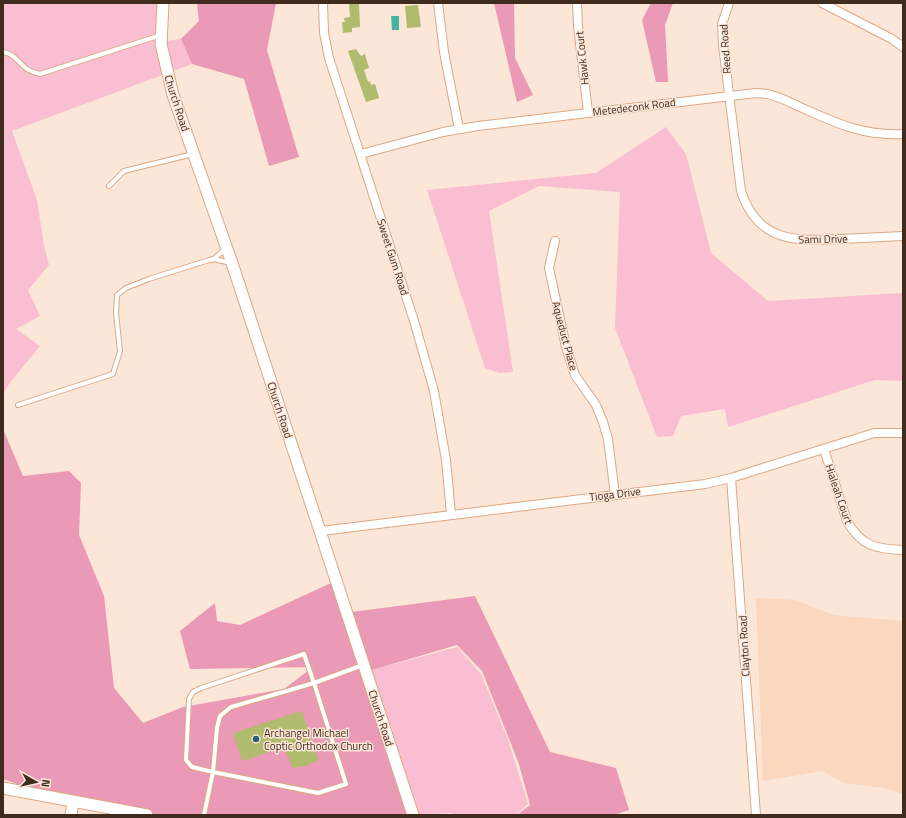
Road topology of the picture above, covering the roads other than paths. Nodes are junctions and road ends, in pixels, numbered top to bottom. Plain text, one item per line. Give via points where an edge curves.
1 (163, 3) edge
2 (323, 3) edge
3 (438, 3) edge
4 (577, 3) edge
5 (729, 3) edge
6 (822, 3) edge
7 (161, 35) junction
8 (903, 47) edge
9 (3, 52) edge
10 (729, 96) junction
11 (588, 112) junction
12 (459, 129) junction
13 (903, 134) edge
14 (194, 154) junction
15 (361, 154) junction
16 (109, 186) dead end
17 (903, 236) edge
18 (556, 241) dead end
19 (226, 248) junction
20 (214, 259) junction
21 (231, 263) junction
22 (18, 405) dead end
23 (903, 433) edge
24 (824, 449) junction
25 (731, 478) junction
26 (614, 495) junction
27 (452, 514) junction
28 (321, 531) junction
29 (903, 550) edge
30 (363, 664) junction
31 (314, 683) junction
32 (213, 772) junction
33 (3, 788) edge
34 (73, 802) junction
35 (71, 815) edge
36 (147, 815) edge
37 (204, 815) edge
38 (413, 815) edge
39 (756, 815) edge

1 - 7 street, Church Road
2 - 15 street, Sweet Gum Road via 322,20 326,47
3 - 12 street via 444,52
4 - 11 street, Hawk Court
5 - 10 street, Reed Road via 724,14 722,30
6 - 8 street
7 - 9 lane via 40,74 23,68 16,58
7 - 14 street, Church Road via 166,70
10 - 11 street, Metedeconk Road
10 - 13 street, Metedeconk Road via 764,93 852,130
10 - 17 street, Sami Drive via 741,191 747,206 762,224 779,235 797,240
11 - 12 street, Metedeconk Road
12 - 15 street, Metedeconk Road
14 - 16 lane via 124,171
14 - 19 street, Church Road
15 - 27 street, Sweet Gum Road via 434,391 444,445
18 - 26 street, Aqueduct Place via 549,268 566,347 575,375 596,405 603,422 608,439
19 - 20 lane
19 - 21 street, Church Road
20 - 21 lane
20 - 22 lane via 149,279 119,292 116,313 120,351 114,374
21 - 28 street, Church Road
23 - 24 street, Tioga Drive via 874,433
24 - 25 street, Tioga Drive
24 - 29 street, Hialeah Court via 852,530 872,546
25 - 26 street, Tioga Drive via 705,484
25 - 39 street, Clayton Road
26 - 27 street, Tioga Drive
27 - 28 street, Tioga Drive
28 - 30 street, Church Road
30 - 31 lane
30 - 38 street, Church Road
31 - 32 lane via 231,707 220,716
31 - 32 lane via 346,784 318,793
31 - 32 lane via 304,654 193,692 188,704 186,760 192,766
32 - 37 lane
33 - 34 street
34 - 35 street
34 - 36 street

